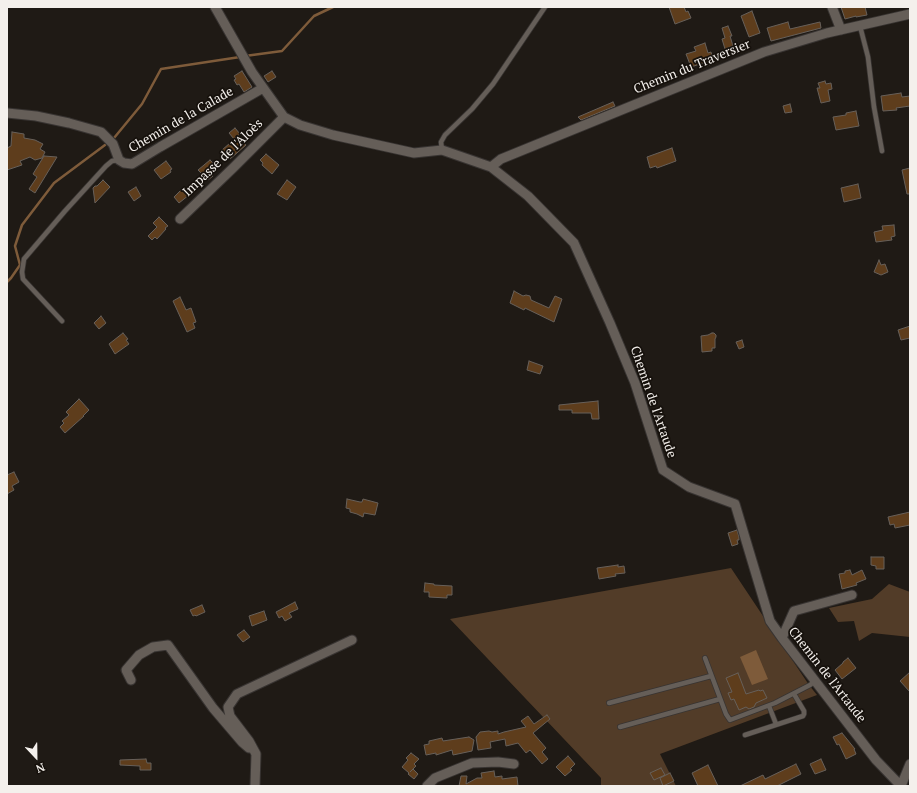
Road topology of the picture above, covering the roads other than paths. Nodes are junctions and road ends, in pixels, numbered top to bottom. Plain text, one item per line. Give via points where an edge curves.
1 (215, 7) edge
2 (545, 7) edge
3 (832, 7) edge
4 (910, 14) edge
5 (860, 26) junction
6 (841, 30) junction
7 (263, 88) junction
8 (7, 113) edge
9 (284, 117) junction
10 (442, 150) junction
11 (882, 151) dead end
12 (119, 160) junction
13 (491, 167) junction
14 (180, 219) dead end
15 (62, 321) dead end
16 (852, 595) dead end
17 (782, 638) junction
18 (352, 640) dead end
19 (705, 658) dead end
20 (711, 676) junction
21 (131, 680) dead end
22 (815, 681) junction
23 (794, 694) junction
24 (720, 699) junction
25 (609, 703) dead end
26 (769, 706) junction
27 (776, 724) junction
28 (620, 727) dead end
29 (745, 735) dead end
30 (256, 754) junction
31 (514, 764) dead end
32 (910, 764) edge
33 (255, 786) edge
34 (426, 786) edge
35 (901, 786) edge

1 - 7 street
2 - 10 lane via 493,84 445,135 441,142
3 - 6 street
4 - 5 street, Chemin du Traversier
5 - 6 street, Chemin du Traversier
5 - 11 lane via 868,57
6 - 13 street, Chemin du Traversier via 764,52 501,159
7 - 9 street
7 - 12 street, Chemin de la Calade via 132,164
8 - 12 street, Chemin de la Calade via 36,116 101,132 113,144
9 - 10 street via 333,135 414,153
9 - 14 street, Impasse de l'Aloès
10 - 13 street
12 - 15 lane via 112,161 106,166 24,259 23,279
13 - 17 street, Chemin de l'Artaude via 528,196 574,243 635,383 663,470 689,487 736,504 770,621
16 - 17 street via 794,611
17 - 22 street, Chemin de l'Artaude
18 - 30 street via 237,694 228,707 230,716
19 - 20 lane
20 - 24 lane
20 - 25 lane
21 - 30 street via 126,670 139,655 153,647 168,645 213,708 242,742
22 - 23 lane
22 - 35 street, Chemin de l'Artaude via 876,760
23 - 26 lane
23 - 27 lane via 804,711 803,716
24 - 26 lane via 730,720
24 - 28 lane
26 - 27 lane
27 - 29 lane
30 - 33 street
31 - 34 street via 472,763 435,778
32 - 35 street

